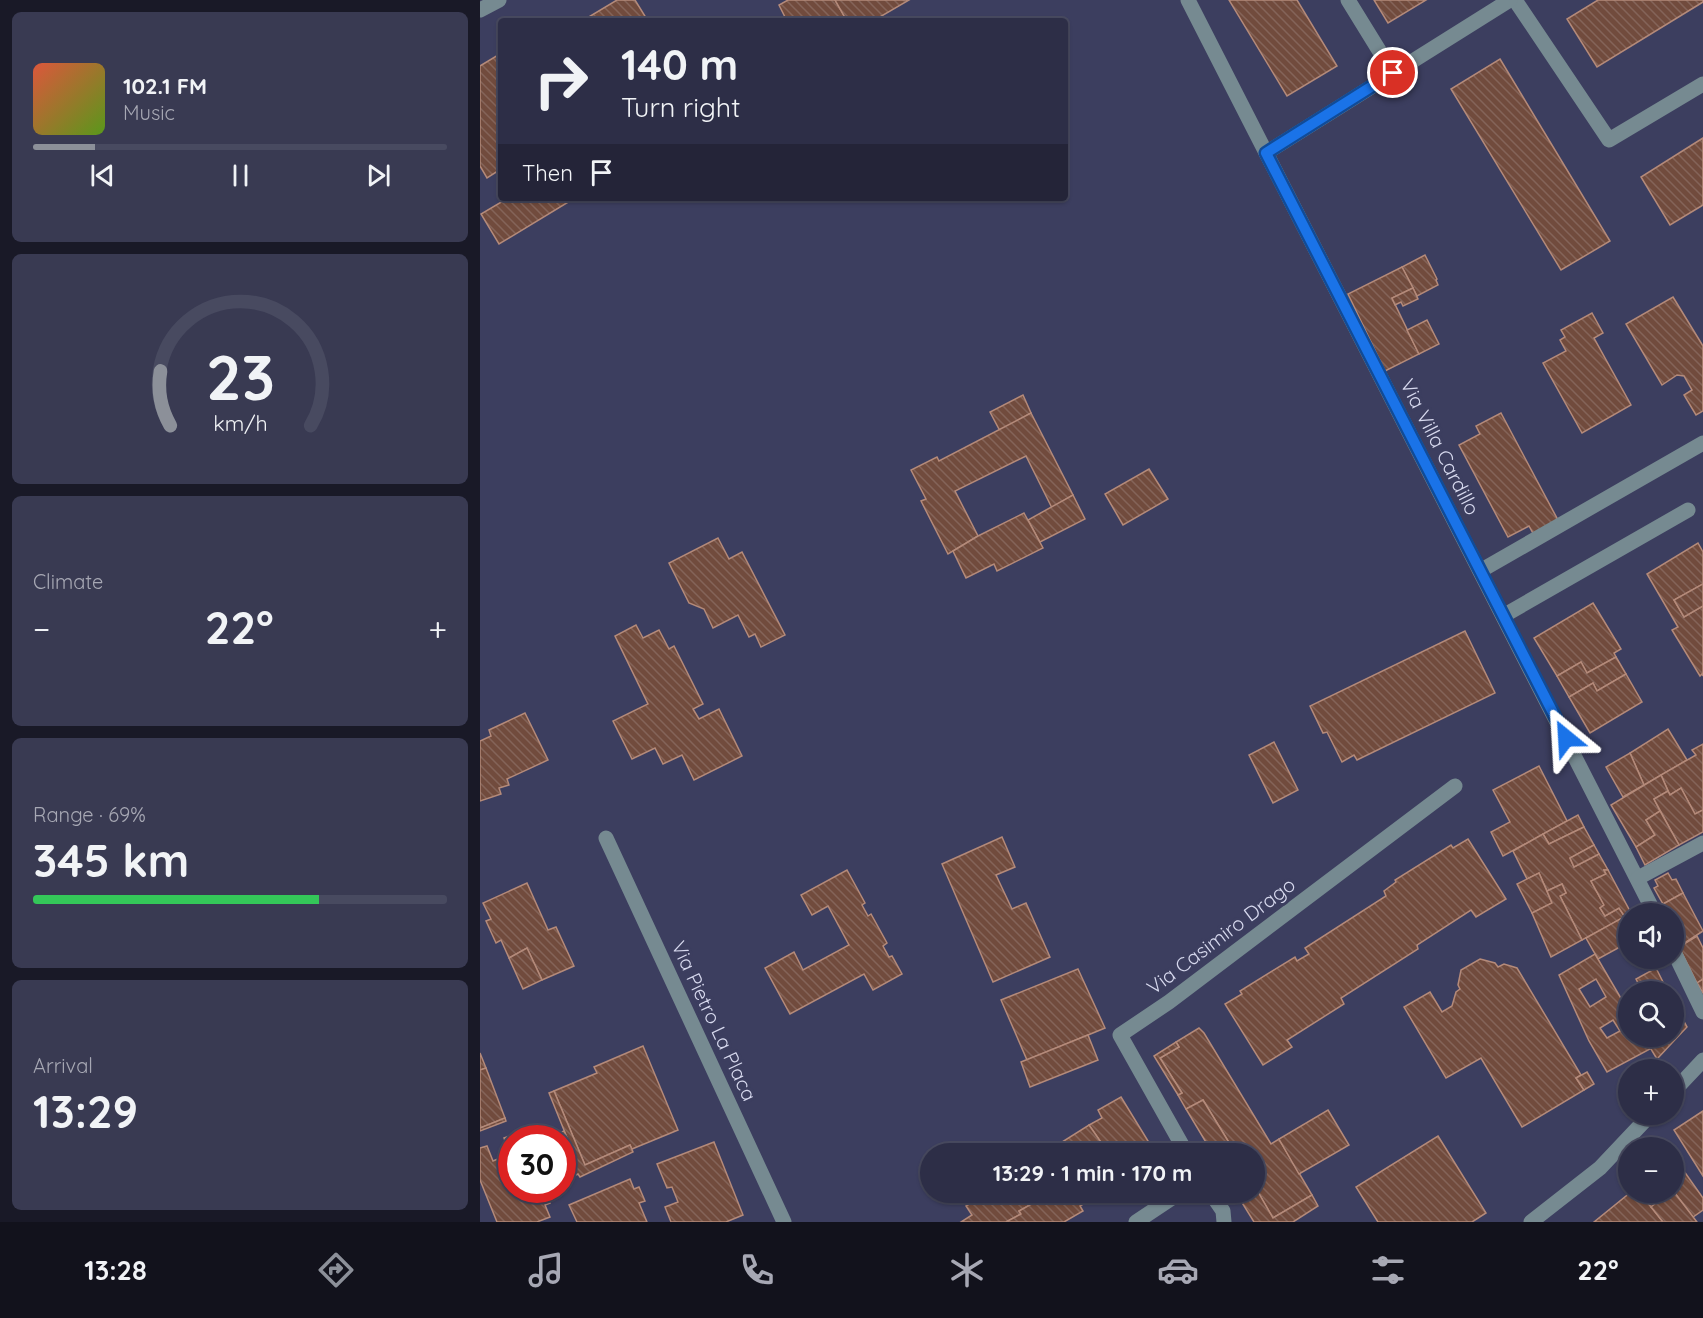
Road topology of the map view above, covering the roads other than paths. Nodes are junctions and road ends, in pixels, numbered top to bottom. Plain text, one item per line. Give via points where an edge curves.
1 (499, 0) edge
2 (1188, 0) edge
3 (1348, 0) edge
4 (1510, 0) edge
5 (1515, 0) edge
6 (480, 10) edge
7 (1393, 73) junction
8 (1703, 84) edge
9 (1266, 153) junction
10 (1703, 444) edge
11 (1688, 510) dead end
12 (1480, 571) junction
13 (1503, 616) junction
14 (1455, 786) dead end
15 (606, 838) dead end
16 (1703, 843) edge
17 (1638, 878) junction
18 (1650, 903) edge
19 (1682, 969) edge
20 (1703, 1012) edge
21 (1703, 1060) edge
22 (1684, 1080) edge
23 (1641, 1125) edge
24 (1181, 1143) edge
25 (1164, 1203) edge
26 (1218, 1203) edge
27 (784, 1222) edge
28 (1136, 1222) edge
29 (1224, 1222) edge
30 (1531, 1222) edge

1 - 6 street
2 - 9 street, Via Villa Cardillo
3 - 7 street
4 - 7 street
5 - 8 street via 1609,140
7 - 9 street
9 - 12 street, Via Villa Cardillo
10 - 12 street
11 - 13 street
12 - 13 street, Via Villa Cardillo
13 - 17 street, Via Villa Cardillo
14 - 24 street, Via Casimiro Drago via 1120,1035
15 - 27 street, Via Pietro La Placa
16 - 17 street
17 - 18 street, Via Villa Cardillo
19 - 20 street
21 - 22 street
23 - 30 street via 1600,1168
25 - 28 street
26 - 29 street

